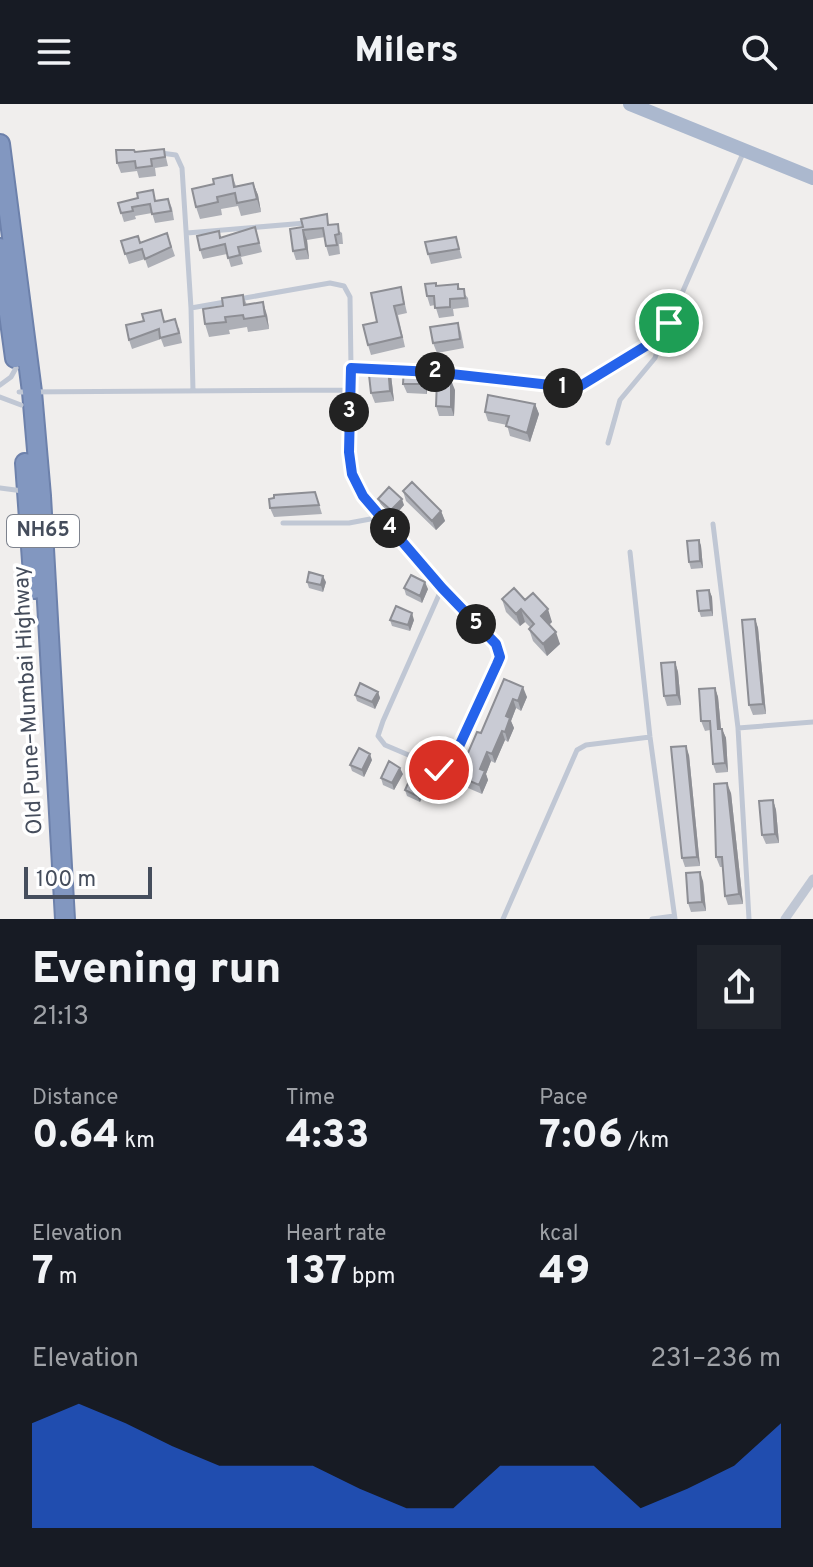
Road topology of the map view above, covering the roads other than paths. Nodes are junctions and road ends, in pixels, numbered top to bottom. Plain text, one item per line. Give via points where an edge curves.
1 (630, 104) edge
2 (0, 144) edge
3 (744, 150) junction
4 (148, 153) edge
5 (813, 178) edge
6 (311, 222) edge
7 (187, 233) junction
8 (0, 248) edge
9 (191, 308) junction
10 (663, 333) junction
11 (16, 368) junction
12 (351, 368) junction
13 (0, 385) edge
14 (349, 390) junction
15 (193, 391) junction
16 (0, 397) edge
17 (24, 397) junction
18 (608, 443) dead end
19 (0, 488) edge
20 (28, 492) junction
21 (381, 517) junction
22 (283, 523) dead end
23 (713, 524) dead end
24 (630, 552) dead end
25 (442, 588) junction
26 (813, 722) edge
27 (738, 728) junction
28 (650, 737) junction
29 (813, 879) edge
30 (674, 918) edge
31 (53, 919) edge
32 (65, 919) edge
33 (503, 919) edge
34 (652, 919) edge
35 (749, 919) edge
36 (785, 919) edge

1 - 3 main road
2 - 17 highway, Old Pune–Mumbai Highway / NH65
3 - 5 main road
3 - 10 lane
4 - 7 lane via 171,153 179,160
6 - 7 lane
7 - 9 lane
8 - 11 highway, Old Pune–Mumbai Highway / NH65
9 - 12 lane via 339,283 350,297
9 - 15 lane
10 - 12 lane via 577,388
10 - 18 lane via 655,358 620,400
11 - 13 lane
11 - 17 highway, Old Pune–Mumbai Highway / NH65
12 - 14 lane
14 - 15 lane
14 - 21 lane via 352,474
15 - 17 lane
16 - 17 lane
17 - 20 highway, Old Pune–Mumbai Highway / NH65
17 - 32 highway, Old Pune–Mumbai Highway / NH65 via 44,543
19 - 20 lane
20 - 31 highway, Old Pune–Mumbai Highway / NH65
21 - 22 lane via 349,523
21 - 25 lane
23 - 27 lane
24 - 28 lane
25 - 25 lane via 496,644 500,657 451,765 444,770 385,745 378,736
26 - 27 lane
27 - 35 lane
28 - 30 lane
28 - 33 lane via 577,750
29 - 36 street
30 - 34 lane

